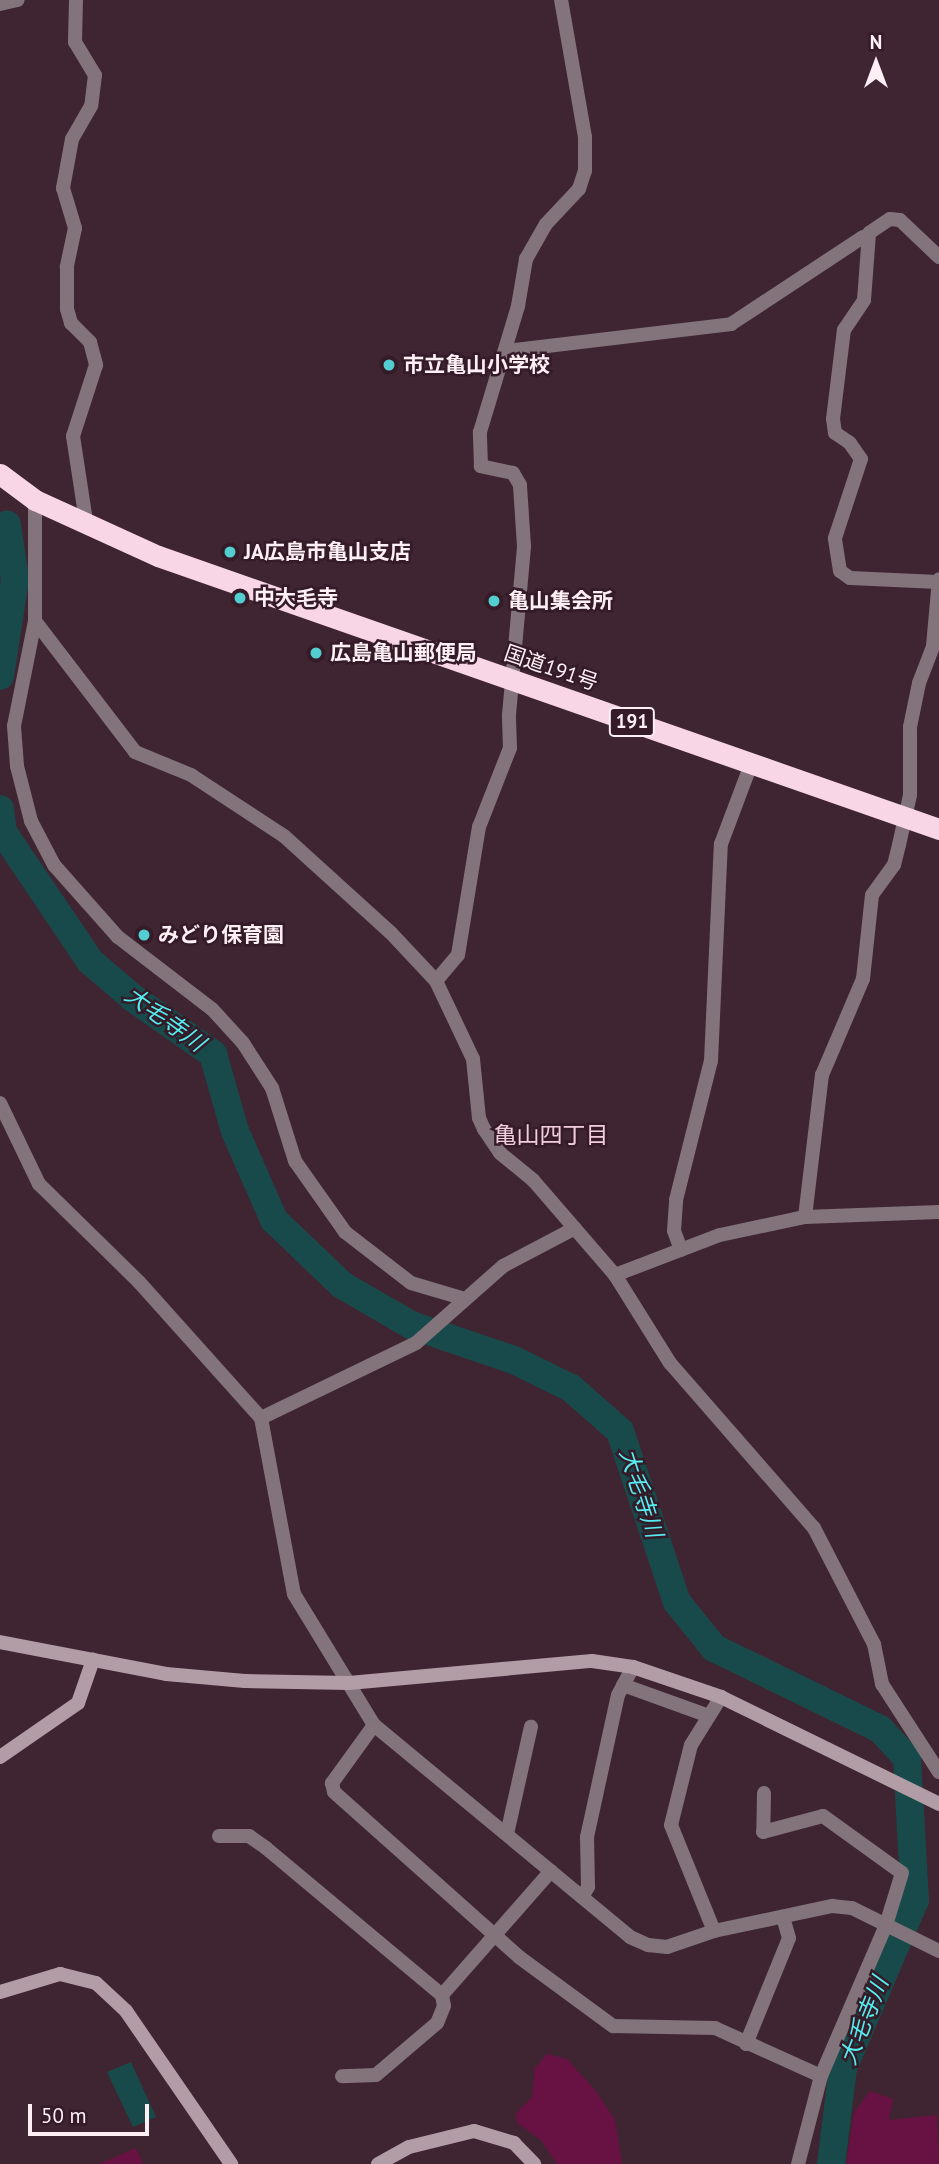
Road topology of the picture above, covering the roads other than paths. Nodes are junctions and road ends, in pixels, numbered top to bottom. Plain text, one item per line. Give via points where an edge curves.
1 (18, 0) edge
2 (76, 0) edge
3 (561, 0) edge
4 (0, 4) edge
5 (863, 237) dead end
6 (939, 257) edge
7 (506, 351) junction
8 (1, 475) edge
9 (35, 500) junction
10 (87, 527) junction
11 (938, 580) edge
12 (35, 621) junction
13 (514, 681) junction
14 (751, 764) junction
15 (905, 818) junction
16 (939, 829) edge
17 (436, 981) junction
18 (0, 1103) edge
19 (939, 1212) edge
20 (805, 1217) junction
21 (575, 1228) junction
22 (681, 1250) junction
23 (615, 1275) junction
24 (461, 1303) junction
25 (261, 1418) junction
26 (0, 1642) edge
27 (93, 1660) junction
28 (633, 1667) junction
29 (349, 1683) junction
30 (623, 1685) junction
31 (721, 1697) junction
32 (709, 1716) junction
33 (374, 1726) junction
34 (531, 1727) dead end
35 (0, 1757) edge
36 (939, 1772) edge
37 (764, 1793) dead end
38 (939, 1804) edge
39 (507, 1834) junction
40 (219, 1836) dead end
41 (551, 1871) junction
42 (582, 1897) junction
43 (783, 1917) junction
44 (891, 1927) junction
45 (714, 1931) junction
46 (496, 1935) junction
47 (935, 1949) edge
48 (0, 1992) edge
49 (442, 1995) junction
50 (746, 2044) junction
51 (342, 2076) dead end
52 (821, 2076) junction
53 (231, 2164) edge
54 (378, 2164) edge
55 (534, 2164) edge
56 (798, 2164) edge

1 - 4 street
2 - 10 street via 75,42 95,75 91,106 72,139 63,188 75,228 67,267 67,309 71,323 90,342 96,365 73,436
3 - 7 street via 585,137 586,171 579,189 545,224 526,259
5 - 7 street via 731,324
6 - 11 street via 900,220 890,219 869,233 864,300 844,330 832,419 835,433 850,443 861,459 835,538 841,571 850,578
7 - 13 street via 478,451 481,466 513,473 520,485 524,546
8 - 9 highway, 国道191号 / 191
9 - 10 highway, 国道191号 / 191
9 - 12 street
10 - 13 highway, 国道191号 / 191
11 - 15 street via 933,646 919,683 907,744 912,765
12 - 17 street via 135,751 191,775 284,836 391,933
12 - 24 street via 14,726 17,766 31,821 54,865 118,937 212,1009 243,1043 272,1088 300,1170 345,1232 411,1283
13 - 14 highway, 国道191号 / 191
13 - 17 street via 510,748 479,827 458,954
14 - 15 highway, 国道191号 / 191
14 - 22 street via 721,844 711,1061 676,1200 674,1231
15 - 16 highway, 国道191号 / 191
15 - 20 street via 894,865 872,895 863,979 822,1074
17 - 21 street via 473,1059 484,1129 500,1153 533,1180
18 - 25 street via 40,1184 139,1282
19 - 20 street
20 - 22 street via 720,1235
21 - 23 street
21 - 24 street via 503,1266
22 - 23 street
23 - 36 street via 670,1363 814,1528 874,1644 882,1684
24 - 25 street via 416,1343
25 - 29 street via 294,1594
26 - 27 street
27 - 29 street via 166,1674
27 - 35 street via 78,1703
28 - 29 street via 592,1661
28 - 30 street
28 - 31 street
29 - 33 street
30 - 32 street
30 - 42 street via 587,1837 588,1887
31 - 32 street
31 - 38 street
32 - 45 street via 691,1745 671,1825
33 - 39 street
33 - 46 street via 332,1783 334,1792
34 - 39 street
37 - 44 street via 763,1832 824,1816 902,1873
39 - 41 street
40 - 49 street via 249,1836 266,1848
41 - 42 street
41 - 46 street
42 - 45 street via 630,1937 648,1945 667,1947
43 - 44 street via 832,1906 852,1908
43 - 45 street
43 - 50 street via 789,1938
44 - 47 street
44 - 52 street
46 - 49 street
46 - 50 street via 613,2026 715,2028
48 - 53 street via 60,1974 96,1983 126,2011
49 - 51 street via 444,2006 437,2023 376,2075
50 - 52 street
52 - 56 street
54 - 55 street via 409,2147 474,2131 514,2143

